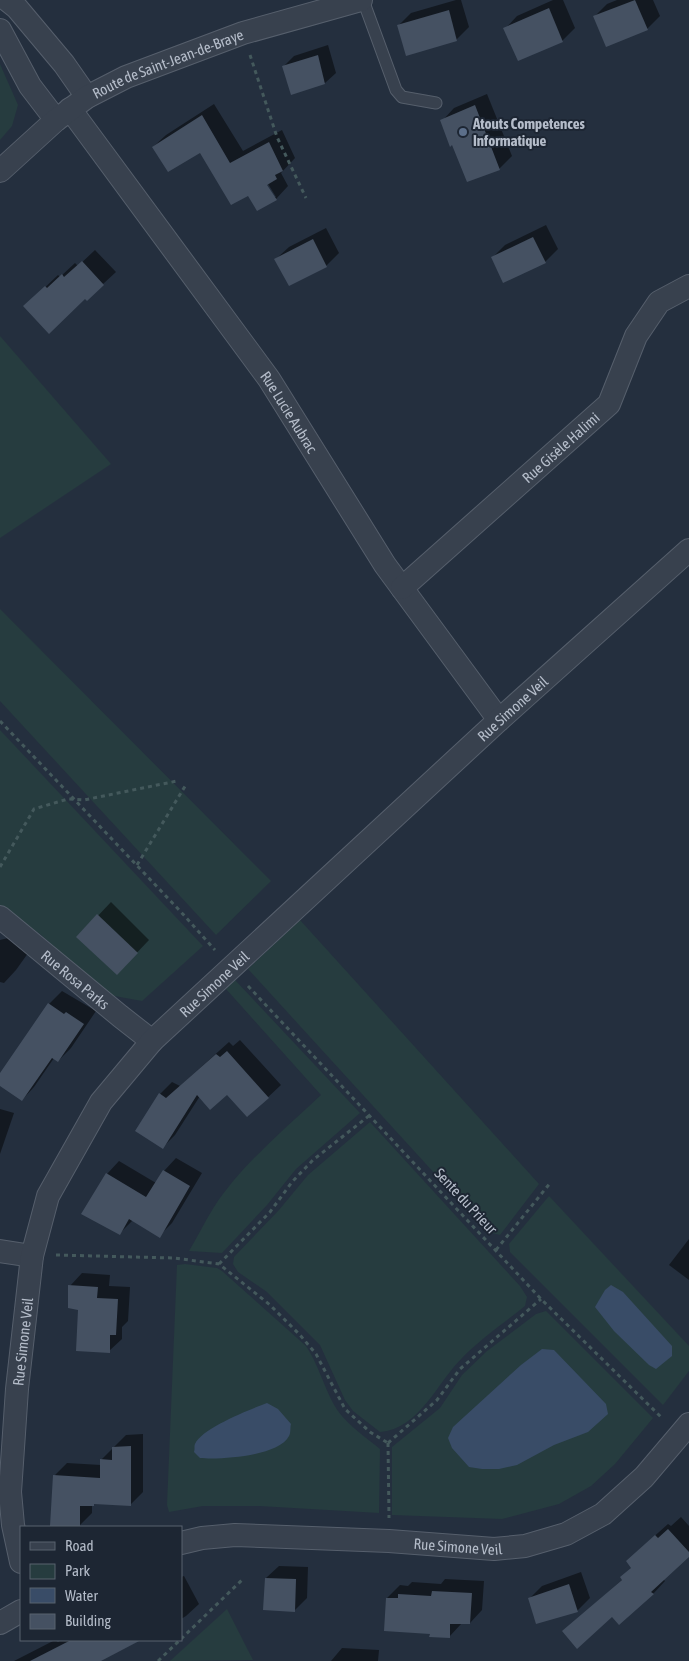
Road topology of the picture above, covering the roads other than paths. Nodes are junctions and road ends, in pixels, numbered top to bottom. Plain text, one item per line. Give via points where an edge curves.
1 (7, 0) edge
2 (358, 0) edge
3 (0, 30) edge
4 (436, 104) dead end
5 (71, 109) junction
6 (0, 171) edge
7 (689, 286) edge
8 (689, 550) edge
9 (402, 588) junction
10 (499, 720) junction
11 (0, 917) edge
12 (152, 1041) junction
13 (0, 1251) edge
14 (32, 1256) junction
15 (684, 1429) edge
16 (182, 1543) edge
17 (20, 1557) edge
18 (20, 1613) edge
19 (0, 1623) edge

1 - 5 street via 64,64
2 - 4 lane via 396,90 402,96
2 - 5 street, Route de Saint-Jean-de-Braye via 244,32 126,77
3 - 5 street via 30,86
5 - 6 street, Route de Saint-Jean-de-Braye
5 - 9 street, Rue Lucie Aubrac via 269,379
7 - 9 street, Rue Gisèle Halimi via 659,302 636,336 610,404
8 - 10 street, Rue Simone Veil
9 - 10 street, Rue Lucie Aubrac
10 - 12 street, Rue Simone Veil
11 - 12 street, Rue Rosa Parks
12 - 14 street, Rue Simone Veil via 101,1102 48,1196
13 - 14 street
14 - 17 street, Rue Simone Veil via 17,1389 10,1492
15 - 16 street, Rue Simone Veil via 644,1477 603,1514 566,1534 525,1546 494,1549 235,1535
18 - 19 street

